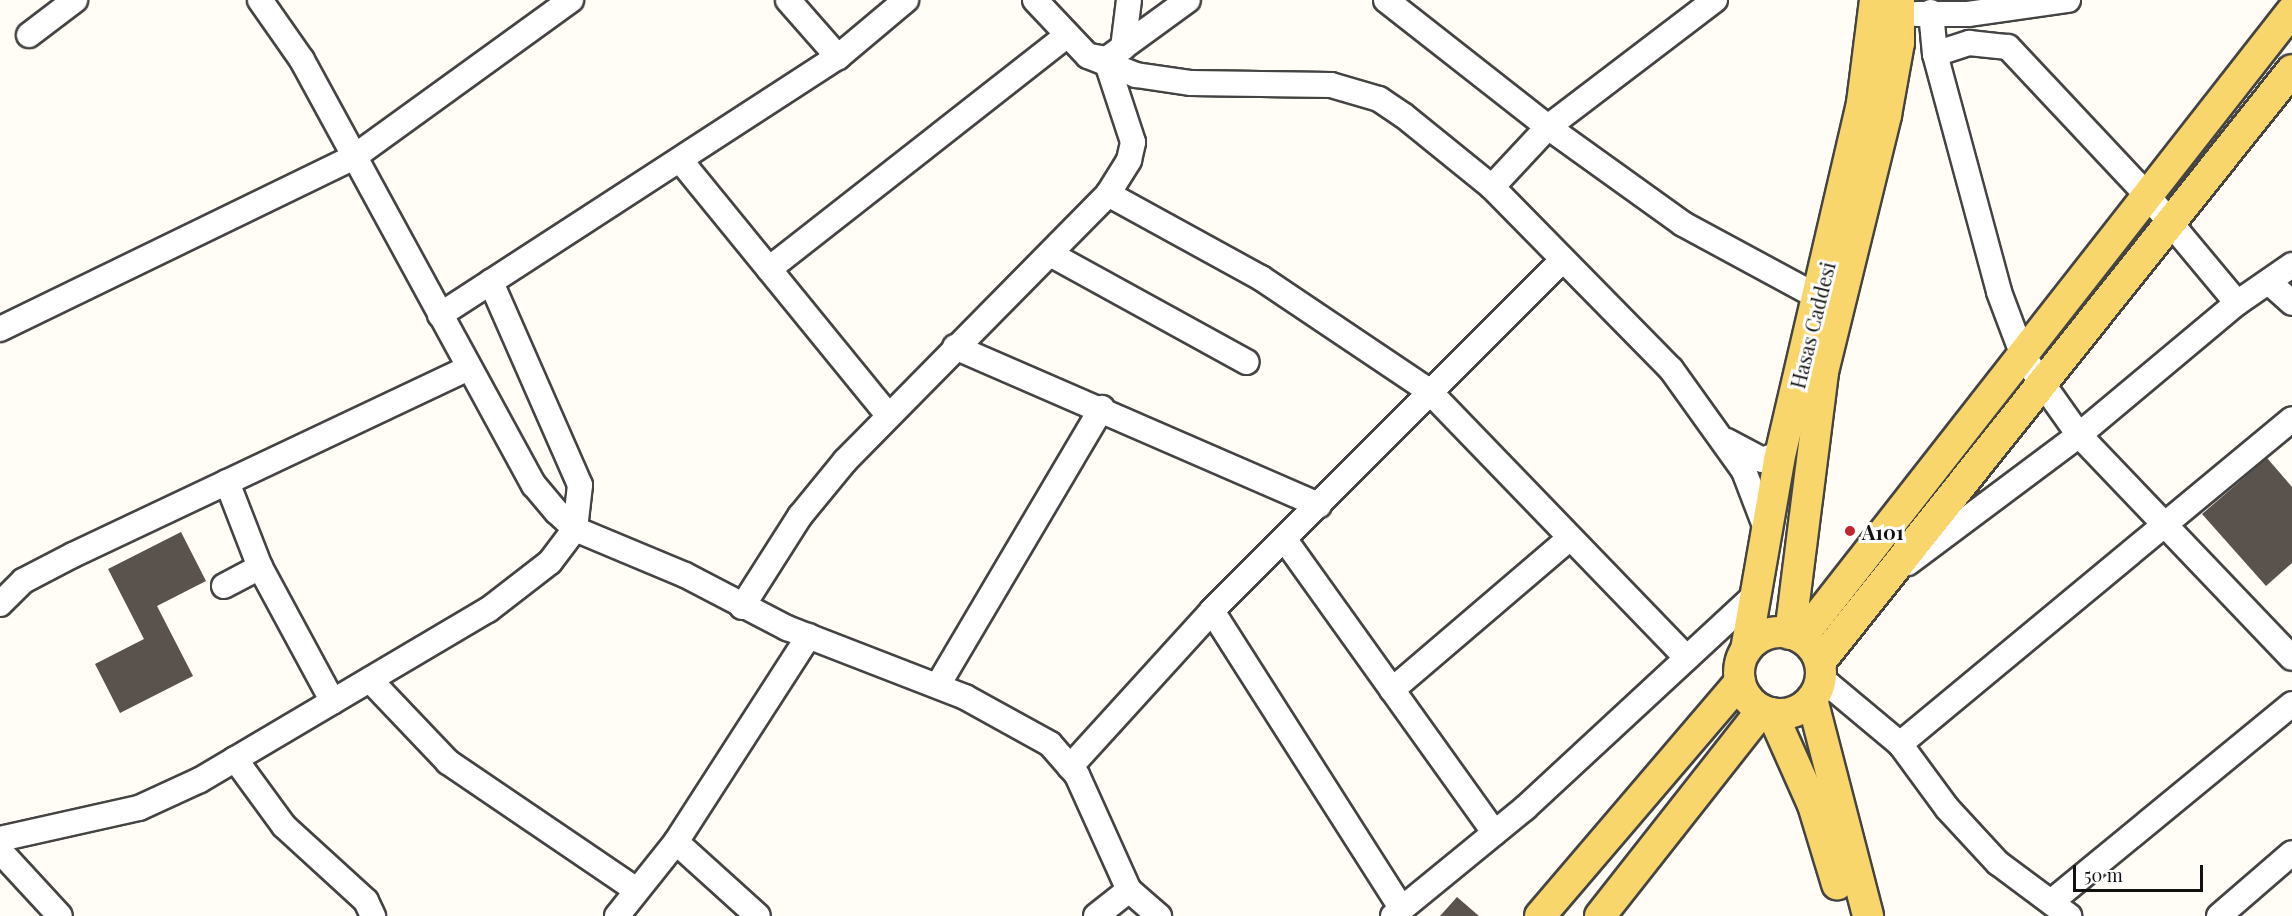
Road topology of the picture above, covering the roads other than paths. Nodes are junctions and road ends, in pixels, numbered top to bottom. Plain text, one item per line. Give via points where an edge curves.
1 (75, 0) edge
2 (260, 0) edge
3 (571, 0) edge
4 (788, 0) edge
5 (906, 0) edge
6 (1035, 0) edge
7 (1129, 0) edge
8 (1188, 0) edge
9 (1386, 0) edge
10 (1715, 0) edge
11 (2068, 0) edge
12 (1891, 5) edge
13 (2292, 11) edge
14 (1931, 12) junction
15 (29, 35) dead end
16 (1066, 36) junction
17 (1935, 54) junction
18 (1106, 56) junction
19 (838, 57) junction
20 (2292, 70) edge
21 (1548, 128) junction
22 (354, 157) junction
23 (680, 160) junction
24 (1492, 187) junction
25 (1108, 194) junction
26 (2148, 196) junction
27 (2169, 222) junction
28 (1052, 255) junction
29 (1562, 261) junction
30 (2292, 265) edge
31 (769, 269) junction
32 (491, 282) junction
33 (2270, 283) junction
34 (1820, 298) junction
35 (2237, 303) junction
36 (2292, 303) edge
37 (440, 315) junction
38 (0, 330) edge
39 (955, 347) junction
40 (2023, 356) junction
41 (1247, 362) dead end
42 (469, 368) junction
43 (2040, 384) junction
44 (1429, 391) junction
45 (1102, 408) junction
46 (889, 416) junction
47 (2292, 419) edge
48 (2079, 435) junction
49 (1723, 438) junction
50 (1784, 443) junction
51 (227, 483) junction
52 (1319, 505) junction
53 (2165, 524) junction
54 (575, 529) junction
55 (1768, 534) junction
56 (1569, 539) junction
57 (1285, 540) junction
58 (260, 567) junction
59 (1884, 581) junction
60 (224, 585) dead end
61 (1759, 591) junction
62 (0, 604) edge
63 (742, 607) junction
64 (1212, 611) junction
65 (809, 636) junction
66 (1796, 636) junction
67 (1746, 650) junction
68 (2292, 657) edge
69 (1687, 658) junction
70 (370, 680) junction
71 (1817, 680) junction
72 (1740, 682) junction
73 (938, 685) junction
74 (1392, 690) junction
75 (333, 702) junction
76 (2292, 704) edge
77 (1767, 711) junction
78 (1900, 744) junction
79 (236, 759) junction
80 (1070, 767) junction
81 (1495, 833) junction
82 (0, 839) edge
83 (676, 842) junction
84 (0, 851) edge
85 (2292, 853) edge
86 (635, 889) junction
87 (1129, 890) junction
88 (2060, 909) edge
89 (1397, 912) edge
90 (60, 916) edge
91 (373, 916) edge
92 (617, 916) edge
93 (758, 916) edge
94 (1096, 916) edge
95 (1160, 916) edge
96 (1540, 916) edge
97 (1600, 916) edge
98 (1847, 916) edge
99 (1868, 916) edge
100 (2219, 916) edge

1 - 15 street
2 - 22 street via 302,60
3 - 22 street
4 - 19 street
5 - 19 street
6 - 16 street
7 - 18 street
8 - 18 street
9 - 21 street
10 - 21 street
11 - 14 street via 1968,14
12 - 14 street
12 - 34 main road, Hasas Caddesi via 1862,103
12 - 66 main road, Hasas Caddesi via 1886,116 1823,372
13 - 26 main road
14 - 17 street
16 - 18 street
16 - 31 street
17 - 26 street via 1969,43 2008,46
17 - 40 street via 1999,292
18 - 24 street via 1136,75 1191,83 1331,85 1358,91 1403,115
18 - 25 street via 1133,142 1129,160
19 - 23 street
20 - 27 main road
21 - 24 street
21 - 34 street via 1683,224
22 - 37 street
22 - 38 street
23 - 31 street
23 - 32 street
24 - 29 street
25 - 28 street
25 - 44 street via 1261,278
26 - 27 street
26 - 40 main road
27 - 35 street
27 - 43 main road
28 - 39 street
28 - 41 street
29 - 44 street
29 - 49 street via 1671,369
30 - 33 street
31 - 46 street
32 - 37 street
32 - 54 street via 580,485
33 - 35 street
33 - 36 street
34 - 50 main road, Hasas Caddesi
35 - 48 street
37 - 42 street
39 - 45 street
39 - 46 street
40 - 43 street
40 - 66 main road
42 - 51 street
42 - 54 street via 534,485
43 - 48 street
43 - 59 main road
44 - 52 street
44 - 56 street
45 - 52 street
45 - 73 street
46 - 63 street via 800,516
47 - 53 street
48 - 53 street
48 - 59 street
49 - 50 street via 1762,460 1776,455
49 - 55 street via 1744,471
50 - 55 main road, Hasas Caddesi
51 - 58 street
51 - 62 street via 23,581
52 - 57 street
53 - 68 street
53 - 78 street
54 - 63 street via 686,575
54 - 70 street via 550,562 488,610
55 - 61 main road, Hasas Caddesi
56 - 69 street
56 - 74 street
57 - 64 street
57 - 74 street
58 - 60 street
58 - 75 street
59 - 71 main road
61 - 67 main road, Hasas Caddesi
61 - 69 street
63 - 65 street
64 - 80 street
64 - 89 street
65 - 73 street
65 - 83 street
66 - 67 main road via 1759,638
66 - 71 main road
67 - 72 main road
69 - 81 street
70 - 75 street
70 - 86 street via 448,762
71 - 77 main road via 1793,712
71 - 78 street
71 - 99 main road
72 - 77 main road
72 - 96 main road
73 - 80 street via 1011,720 1050,744
74 - 81 street
75 - 79 street
76 - 88 street
77 - 97 main road
77 - 98 main road via 1813,805
78 - 88 street via 1947,807 1998,862
79 - 82 street via 138,808
79 - 91 street via 284,826 366,902
80 - 87 street
81 - 89 street
83 - 86 street
83 - 93 street
84 - 90 street
85 - 100 street
86 - 92 street
87 - 94 street
87 - 95 street

